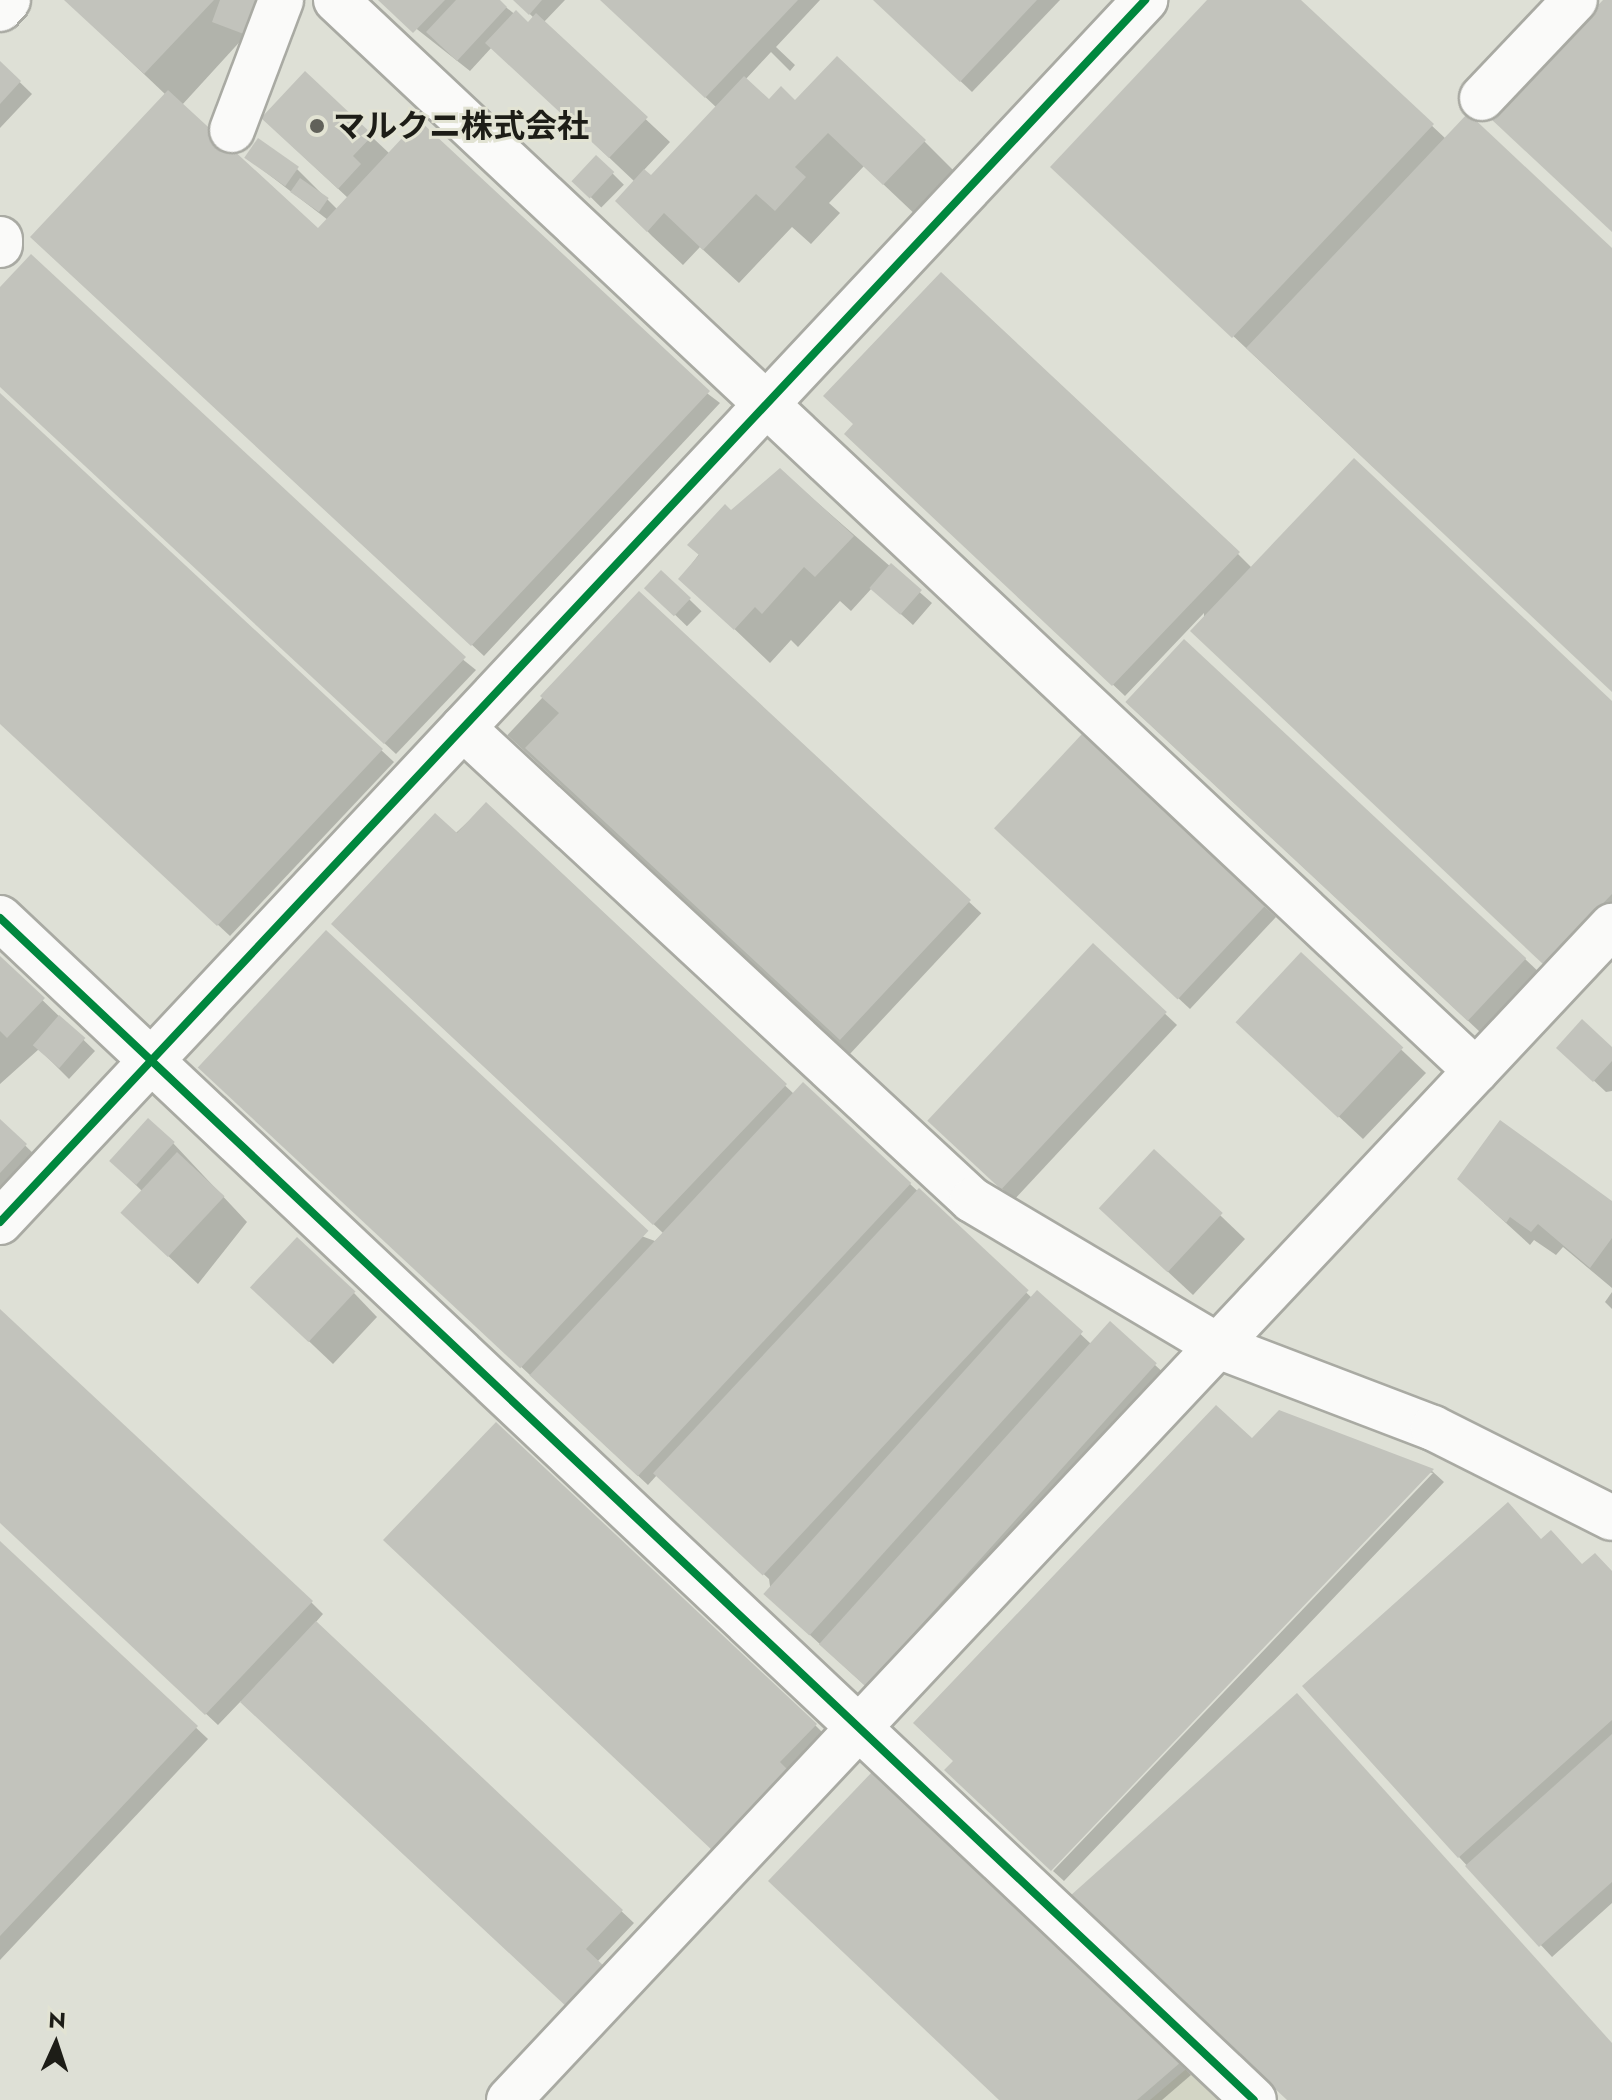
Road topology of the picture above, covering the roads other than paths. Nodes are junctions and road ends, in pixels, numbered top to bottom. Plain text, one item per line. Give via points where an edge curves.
1 (8, 0) edge
2 (281, 0) edge
3 (336, 0) edge
4 (1145, 0) edge
5 (1575, 0) edge
6 (0, 9) edge
7 (1482, 98) dead end
8 (232, 130) dead end
9 (0, 239) edge
10 (0, 245) edge
11 (766, 405) junction
12 (463, 728) junction
13 (0, 918) edge
14 (1612, 926) edge
15 (151, 1060) junction
16 (1476, 1071) junction
17 (0, 1222) edge
18 (1218, 1346) junction
19 (1612, 1518) edge
20 (858, 1727) junction
21 (509, 2100) edge
22 (1254, 2100) edge

1 - 6 street
2 - 8 street
3 - 11 street
4 - 11 street
5 - 7 street
9 - 10 street
11 - 12 street
11 - 16 street
12 - 15 street
12 - 18 street via 972,1200
13 - 15 street
14 - 16 street
15 - 17 street
15 - 20 street
16 - 18 street
18 - 19 street via 1433,1428
18 - 20 street
20 - 21 street
20 - 22 street

